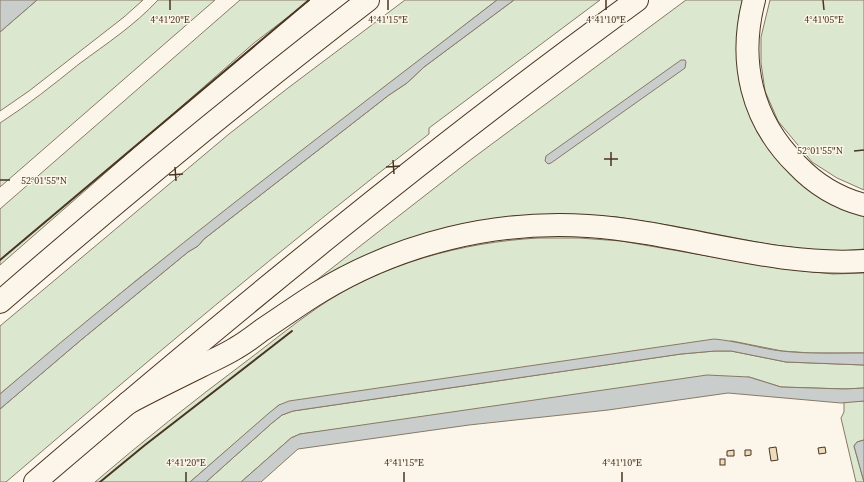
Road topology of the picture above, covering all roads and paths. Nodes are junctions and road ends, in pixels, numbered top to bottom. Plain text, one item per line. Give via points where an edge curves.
1 (368, 0) edge
2 (637, 0) edge
3 (754, 0) edge
4 (864, 205) edge
5 (864, 261) edge
6 (0, 302) edge
7 (128, 403) junction
8 (35, 482) edge

1 - 6 highway via 172,156
2 - 7 highway via 305,255
3 - 4 highway via 748,30 748,69 757,105 766,125 782,150 804,172 830,191
5 - 7 highway via 795,259 639,231 593,226 524,226 472,233 409,250 351,274 308,299 237,348
7 - 8 highway

